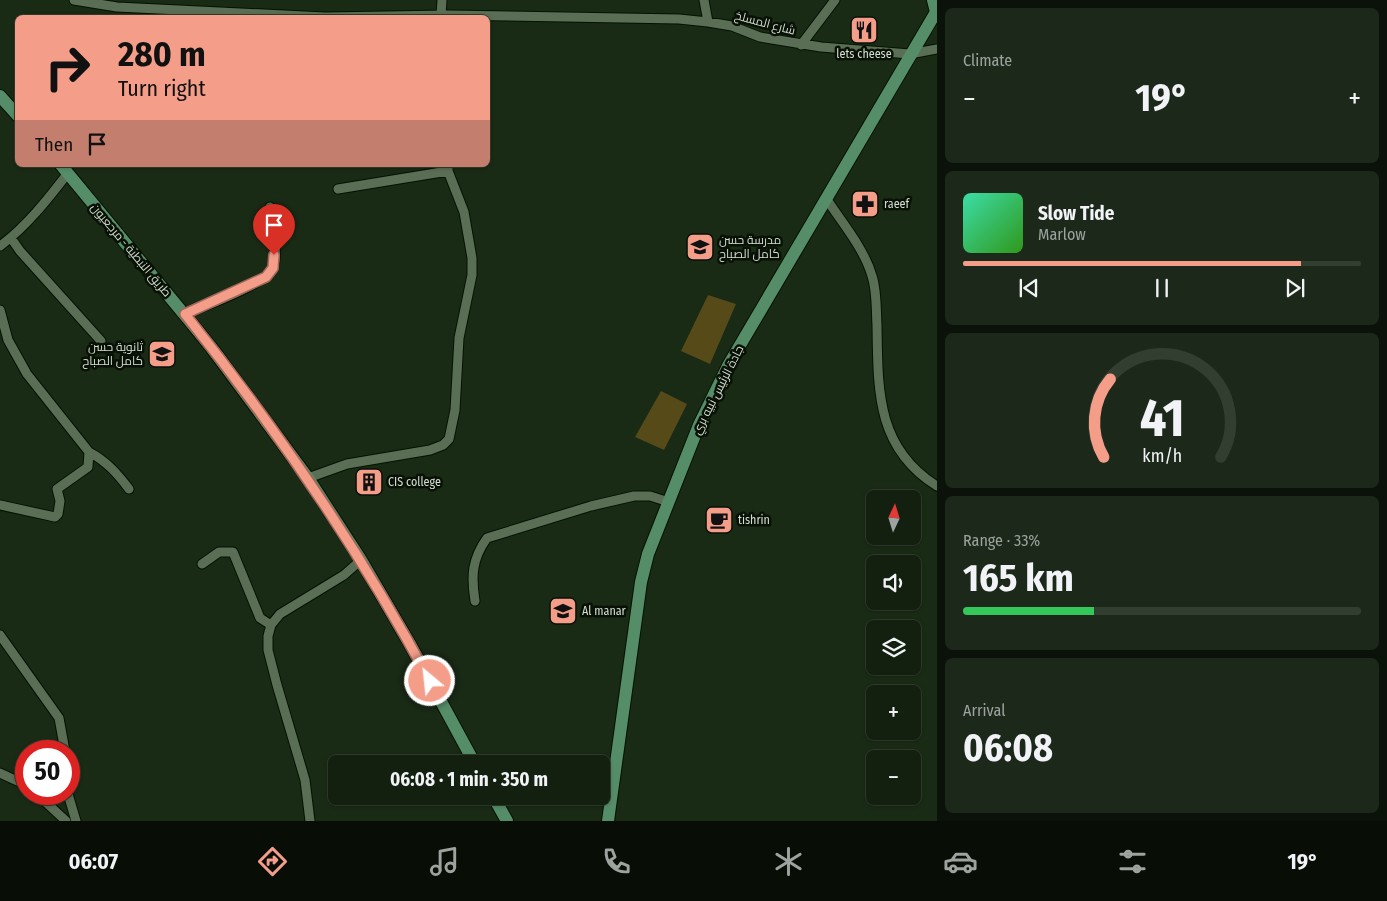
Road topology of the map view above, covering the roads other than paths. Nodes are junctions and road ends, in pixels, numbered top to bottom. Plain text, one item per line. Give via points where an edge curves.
1 (74, 0) edge
2 (442, 0) edge
3 (704, 0) edge
4 (835, 0) edge
5 (933, 0) edge
6 (202, 14) edge
7 (243, 15) edge
8 (446, 15) edge
9 (490, 16) edge
10 (708, 22) junction
11 (801, 44) junction
12 (937, 49) edge
13 (910, 54) junction
14 (0, 96) edge
15 (15, 113) edge
16 (448, 168) edge
17 (64, 169) edge
18 (338, 189) dead end
19 (826, 198) junction
20 (270, 207) dead end
21 (11, 238) junction
22 (0, 246) edge
23 (0, 310) edge
24 (185, 314) junction
25 (100, 341) dead end
26 (88, 452) junction
27 (308, 478) junction
28 (937, 486) edge
29 (129, 489) dead end
30 (669, 502) junction
31 (0, 505) edge
32 (361, 560) junction
33 (202, 564) dead end
34 (475, 600) dead end
35 (271, 624) junction
36 (0, 635) edge
37 (63, 740) edge
38 (470, 755) edge
39 (0, 773) edge
40 (15, 780) edge
41 (49, 805) edge
42 (71, 805) edge
43 (498, 805) edge
44 (66, 821) edge
45 (76, 821) edge
46 (310, 821) edge
47 (507, 821) edge
48 (608, 821) edge

1 - 6 street, شارع المسلخ
2 - 8 street
3 - 10 street
4 - 11 street
5 - 13 main road, جادة الرئيس نبيه بري via 936,12
6 - 7 street, شارع المسلخ
9 - 10 street, شارع المسلخ via 655,18
10 - 11 street, شارع المسلخ via 732,26 760,37
11 - 13 street, شارع المسلخ
12 - 13 street, شارع المسلخ
13 - 19 main road, جادة الرئيس نبيه بري
14 - 15 main road
16 - 18 street
16 - 27 street via 464,212 472,258 472,275 459,338 450,439 430,450 347,464
17 - 21 street
17 - 24 main road, طريق النبطية - مرجعيون
19 - 28 street via 864,256 873,278 880,402 885,423 910,465
19 - 30 main road, جادة الرئيس نبيه بري via 729,364 699,425
20 - 24 street via 274,255 273,268 266,277
21 - 22 street
21 - 25 street
23 - 26 street via 8,340 27,374
24 - 27 main road, طريق النبطية - مرجعيون
26 - 29 street via 114,469
26 - 31 street via 88,467 57,489 59,505 55,518
27 - 32 main road, طريق النبطية - مرجعيون
30 - 34 street via 650,496 634,496 487,538 477,551 473,567
30 - 48 main road, جادة الرئيس نبيه بري via 648,554 642,582
32 - 35 street via 344,575 280,614
32 - 38 main road, طريق النبطية - مرجعيون
33 - 35 street via 219,552 233,552 260,618
35 - 46 street via 268,650 305,780
36 - 37 street via 59,718
39 - 40 street
41 - 44 street
42 - 45 street
43 - 47 main road

